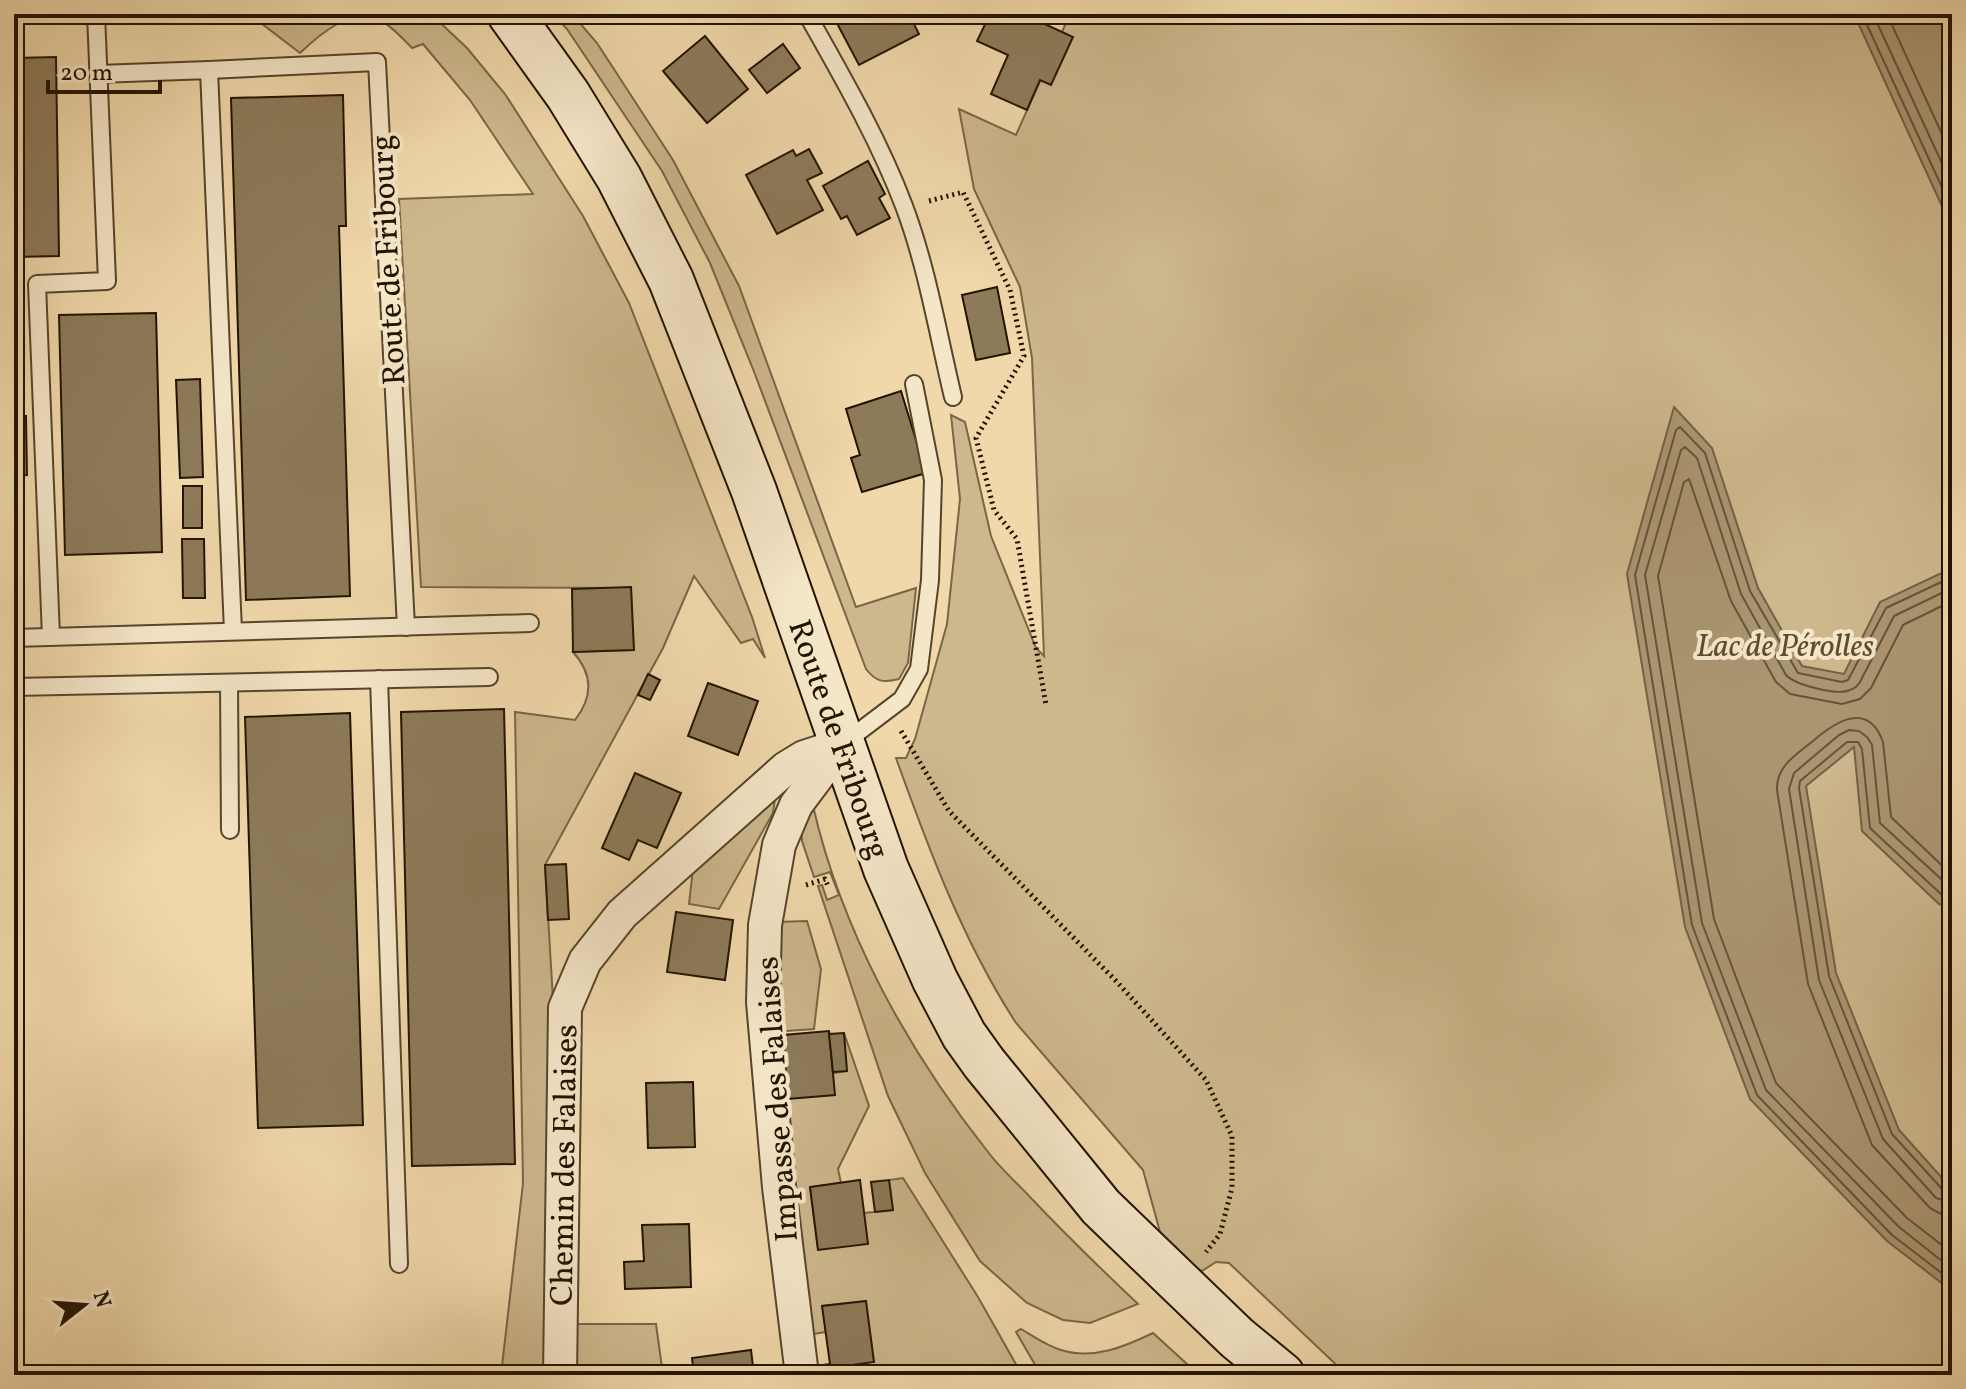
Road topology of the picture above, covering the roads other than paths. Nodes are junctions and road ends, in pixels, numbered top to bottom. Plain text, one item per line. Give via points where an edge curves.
1 (96, 14) edge
2 (807, 14) edge
3 (507, 18) edge
4 (209, 70) junction
5 (98, 74) junction
6 (914, 384) dead end
7 (953, 397) dead end
8 (530, 623) dead end
9 (406, 627) junction
10 (233, 631) junction
11 (51, 637) junction
12 (14, 638) edge
13 (489, 677) dead end
14 (379, 679) junction
15 (229, 683) junction
16 (14, 687) edge
17 (841, 745) junction
18 (230, 830) dead end
19 (399, 1264) dead end
20 (560, 1375) edge
21 (802, 1375) edge
22 (1282, 1375) edge

1 - 5 lane
2 - 7 lane via 904,207
3 - 17 main road, Route de Fribourg via 568,95 671,280 754,491
4 - 5 lane, Route de Fribourg
4 - 9 lane, Route de Fribourg via 377,62
4 - 10 lane
5 - 11 lane via 107,281 37,284
6 - 17 lane via 933,480 930,580 919,669 902,699
8 - 9 lane
9 - 10 lane
10 - 11 lane
11 - 12 lane
13 - 14 lane
14 - 15 lane
14 - 19 lane
15 - 16 lane
15 - 18 lane
17 - 20 street, Chemin des Falaises via 786,768 622,914 585,961 565,1008
17 - 21 street, Impasse des Falaises via 796,805 779,845 765,925 763,1002
17 - 22 main road, Route de Fribourg via 886,869 964,1035 1101,1207

